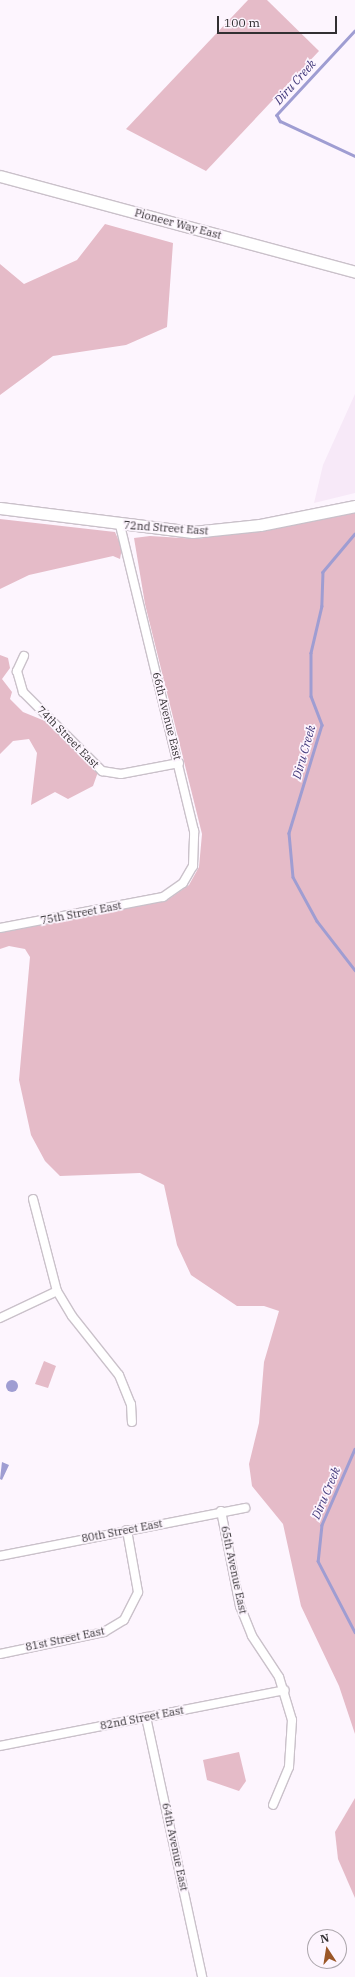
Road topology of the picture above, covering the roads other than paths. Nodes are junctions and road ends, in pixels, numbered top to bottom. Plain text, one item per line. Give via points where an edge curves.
1 (0, 176) edge
2 (355, 272) edge
3 (355, 506) edge
4 (0, 508) edge
5 (120, 524) junction
6 (24, 656) dead end
7 (179, 763) junction
8 (163, 897) joint
9 (0, 928) edge
10 (33, 1199) dead end
11 (57, 1291) junction
12 (0, 1318) edge
13 (132, 1422) dead end
14 (245, 1508) dead end
15 (221, 1511) junction
16 (128, 1530) junction
17 (0, 1556) edge
18 (0, 1654) edge
19 (284, 1690) junction
20 (146, 1717) junction
21 (0, 1746) edge
22 (274, 1805) dead end
23 (202, 1977) edge

1 - 2 main road, Pioneer Way East
3 - 5 main road, 72nd Street East via 210,531
4 - 5 main road, 72nd Street East
5 - 7 street, 66th Avenue East
6 - 7 street, 74th Street East via 17,671 23,692 102,771 113,774
7 - 8 street, 66th Avenue East via 194,831 195,854 186,880
8 - 9 street, 75th Street East
10 - 11 street
11 - 12 street
11 - 13 street via 72,1316 119,1375 131,1404
14 - 15 street, 80th Street East
15 - 16 street, 80th Street East
15 - 19 street, 65th Avenue East via 246,1624
16 - 17 street, 80th Street East
16 - 18 street, 81st Street East via 138,1592 127,1617 104,1632
19 - 20 street, 82nd Street East
19 - 22 street, 65th Avenue East via 292,1720 292,1751 286,1780
20 - 21 street, 82nd Street East
20 - 23 street, 64th Avenue East

